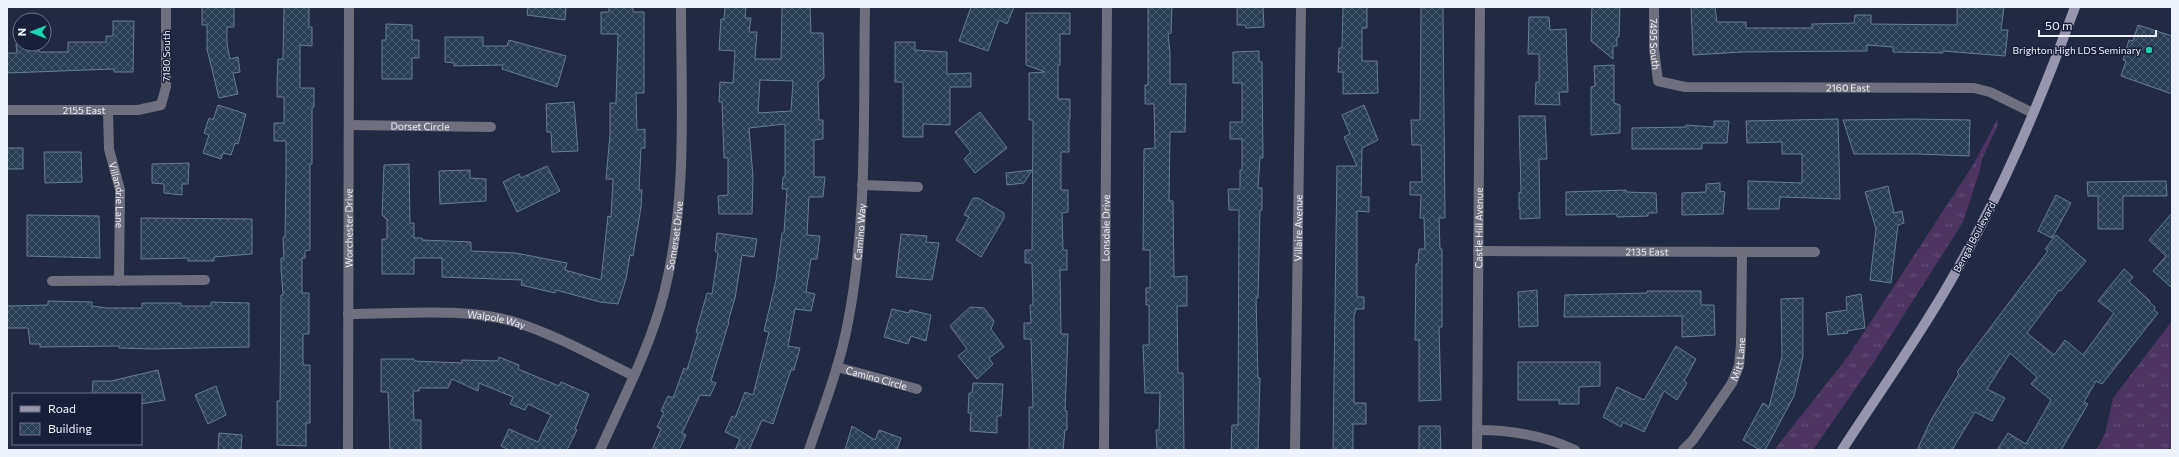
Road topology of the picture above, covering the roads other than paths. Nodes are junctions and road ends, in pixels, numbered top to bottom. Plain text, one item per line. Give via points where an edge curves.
1 (166, 7) edge
2 (349, 7) edge
3 (681, 7) edge
4 (865, 7) edge
5 (1107, 7) edge
6 (1301, 7) edge
7 (1480, 7) edge
8 (1654, 7) edge
9 (2075, 7) edge
10 (1658, 81) joint
11 (161, 105) joint
12 (7, 110) edge
13 (108, 110) junction
14 (2033, 113) junction
15 (348, 125) junction
16 (491, 127) dead end
17 (862, 185) junction
18 (918, 187) dead end
19 (1478, 251) junction
20 (1742, 252) junction
21 (1815, 252) dead end
22 (204, 280) dead end
23 (52, 281) dead end
24 (119, 281) junction
25 (348, 314) junction
26 (837, 367) junction
27 (634, 376) junction
28 (917, 389) dead end
29 (1477, 430) junction
30 (348, 450) edge
31 (600, 450) edge
32 (809, 450) edge
33 (1104, 450) edge
34 (1295, 450) edge
35 (1477, 450) edge
36 (1575, 450) edge
37 (1683, 450) edge
38 (1842, 450) edge

1 - 11 street, 7180 South via 166,87
2 - 15 street, Worchester Drive
3 - 27 street, Somerset Drive via 681,174 676,232 664,293 649,342
4 - 17 street, Camino Way
5 - 33 street, Lonsdale Drive
6 - 34 street, Villaire Avenue
7 - 19 street, Castle Hill Avenue
8 - 10 street, 7495 South via 1654,49
9 - 14 main road, Bengal Boulevard via 2053,69
10 - 14 street, 2160 East via 1686,87 1974,88 1990,92
11 - 13 street, 2155 East via 138,110
12 - 13 street, 2155 East
13 - 24 street, Villandrie Lane via 110,150 120,190
14 - 38 main road, Bengal Boulevard via 2008,172 1950,283
15 - 16 street, Dorset Circle
15 - 25 street, Worchester Drive
17 - 18 street
17 - 26 street, Camino Way via 854,279 848,322
19 - 20 street, 2135 East
19 - 29 street, Castle Hill Avenue
20 - 21 street, 2135 East
20 - 37 street, Mitt Lane via 1739,366 1732,383 1693,440
22 - 24 street
23 - 24 street
25 - 27 street, Walpole Way via 462,314 489,317 539,331
25 - 30 street, Worchester Drive
26 - 28 street, Camino Circle
26 - 32 street, Camino Way
27 - 31 street, Somerset Drive
29 - 35 street, Castle Hill Avenue
29 - 36 street via 1515,431 1539,436

